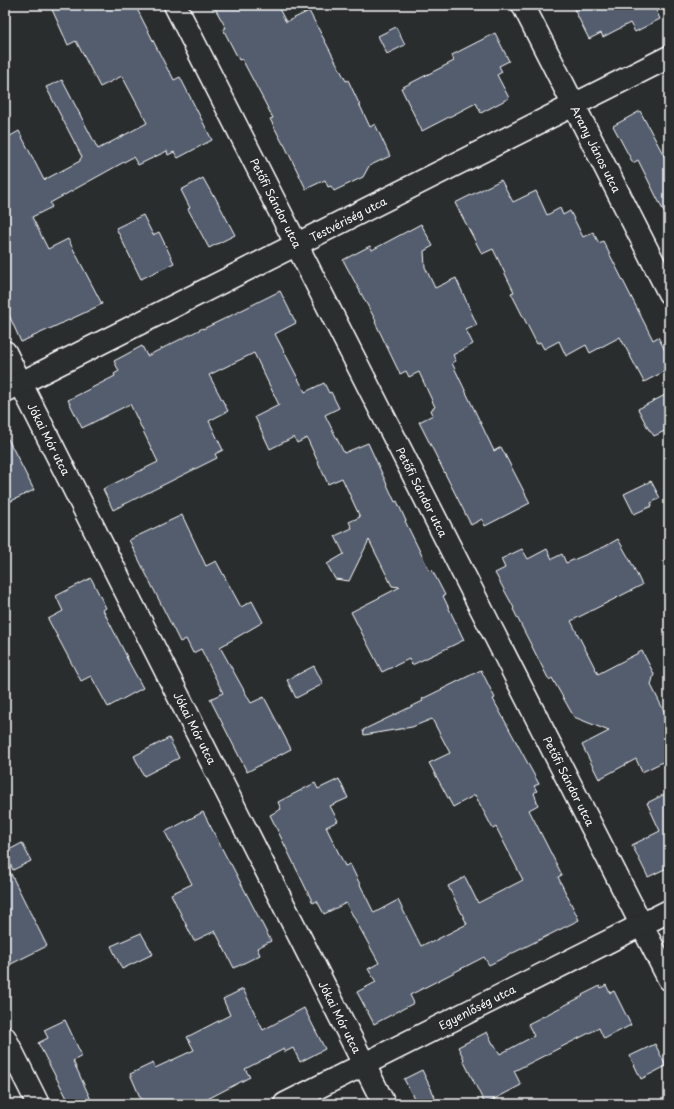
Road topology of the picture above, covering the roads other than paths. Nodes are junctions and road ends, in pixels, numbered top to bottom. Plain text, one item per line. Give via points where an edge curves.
1 (175, 5) edge
2 (523, 5) edge
3 (669, 57) edge
4 (574, 106) junction
5 (297, 244) junction
6 (669, 293) edge
7 (5, 352) edge
8 (13, 387) edge
9 (669, 910) edge
10 (641, 924) junction
11 (669, 979) edge
12 (5, 1038) edge
13 (364, 1064) junction
14 (38, 1104) edge
15 (285, 1104) edge
16 (384, 1104) edge

1 - 5 street, Petőfi Sándor utca
2 - 4 street, Arany János utca
3 - 4 street, Testvériség utca
4 - 5 street, Testvériség utca
4 - 6 street, Arany János utca
5 - 8 street, Testvériség utca
5 - 10 street, Petőfi Sándor utca
7 - 8 street, Jókai Mór utca
8 - 13 street, Jókai Mór utca
9 - 10 street, Egyenlőség utca
10 - 11 street, Petőfi Sándor utca
10 - 13 street, Egyenlőség utca
12 - 14 street
13 - 15 street, Egyenlőség utca
13 - 16 street, Jókai Mór utca

